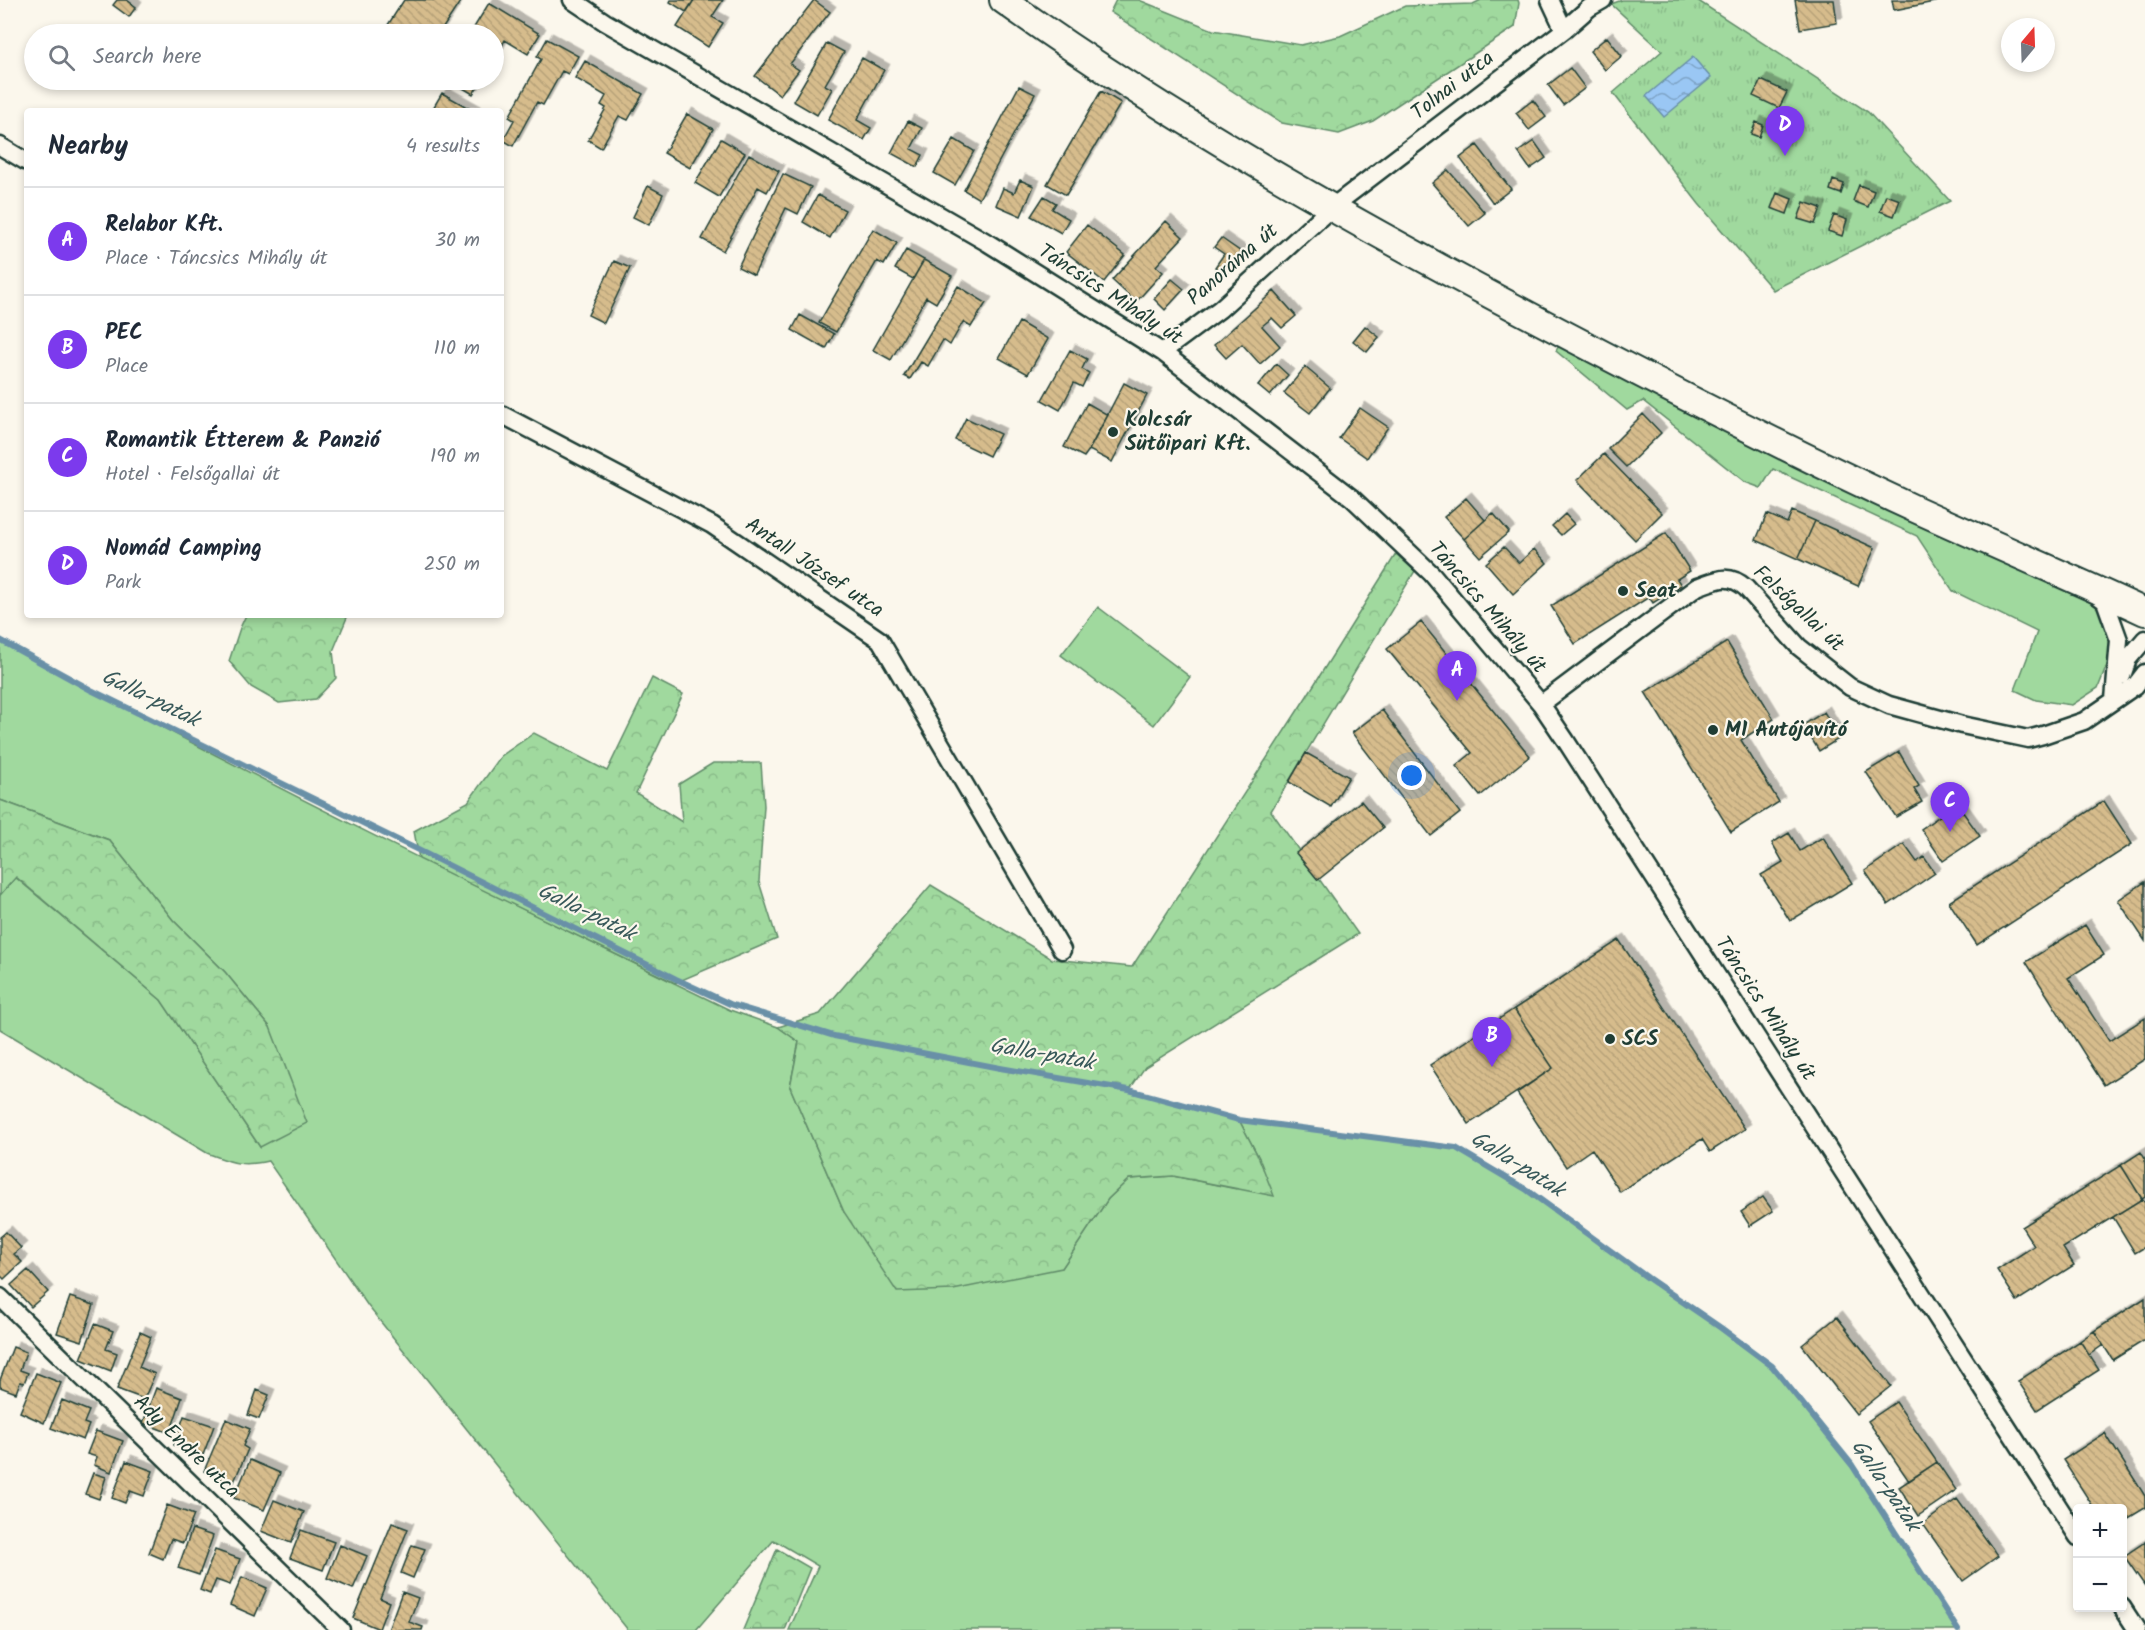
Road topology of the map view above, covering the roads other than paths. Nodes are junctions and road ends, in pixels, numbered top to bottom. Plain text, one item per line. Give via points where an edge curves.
1 (572, 0) edge
2 (1003, 0) edge
3 (1550, 0) edge
4 (1603, 0) edge
5 (1564, 30) junction
6 (0, 146) edge
7 (24, 160) edge
8 (1331, 208) junction
9 (1162, 352) junction
10 (504, 416) edge
11 (2080, 582) junction
12 (2145, 612) edge
13 (2145, 639) edge
14 (2145, 673) edge
15 (2145, 693) edge
16 (2114, 700) junction
17 (1540, 704) junction
18 (1062, 950) dead end
19 (0, 1297) edge
20 (2073, 1529) edge
21 (2125, 1612) edge
22 (341, 1630) edge
23 (2137, 1630) edge

1 - 9 street, Táncsics Mihály út via 988,243
2 - 8 main road via 1179,116
3 - 5 street
4 - 5 street, Tolnai utca
5 - 8 street, Tolnai utca
6 - 7 street
8 - 9 street, Panoráma út via 1220,309
8 - 11 main road via 1621,365 1900,502
9 - 17 street, Táncsics Mihály út via 1352,498 1432,574
10 - 18 street, Antall József utca via 712,525 880,640
11 - 12 main road
11 - 16 street via 2105,601 2120,640
13 - 16 street via 2128,659
14 - 16 street, Felsőgallai út via 2135,686
15 - 16 street
16 - 17 street, Felsőgallai út via 2084,721 2028,739 1889,705 1850,687 1799,647 1746,588 1725,577 1697,587
17 - 20 street, Táncsics Mihály út
19 - 22 street, Ady Endre utca
21 - 23 street

